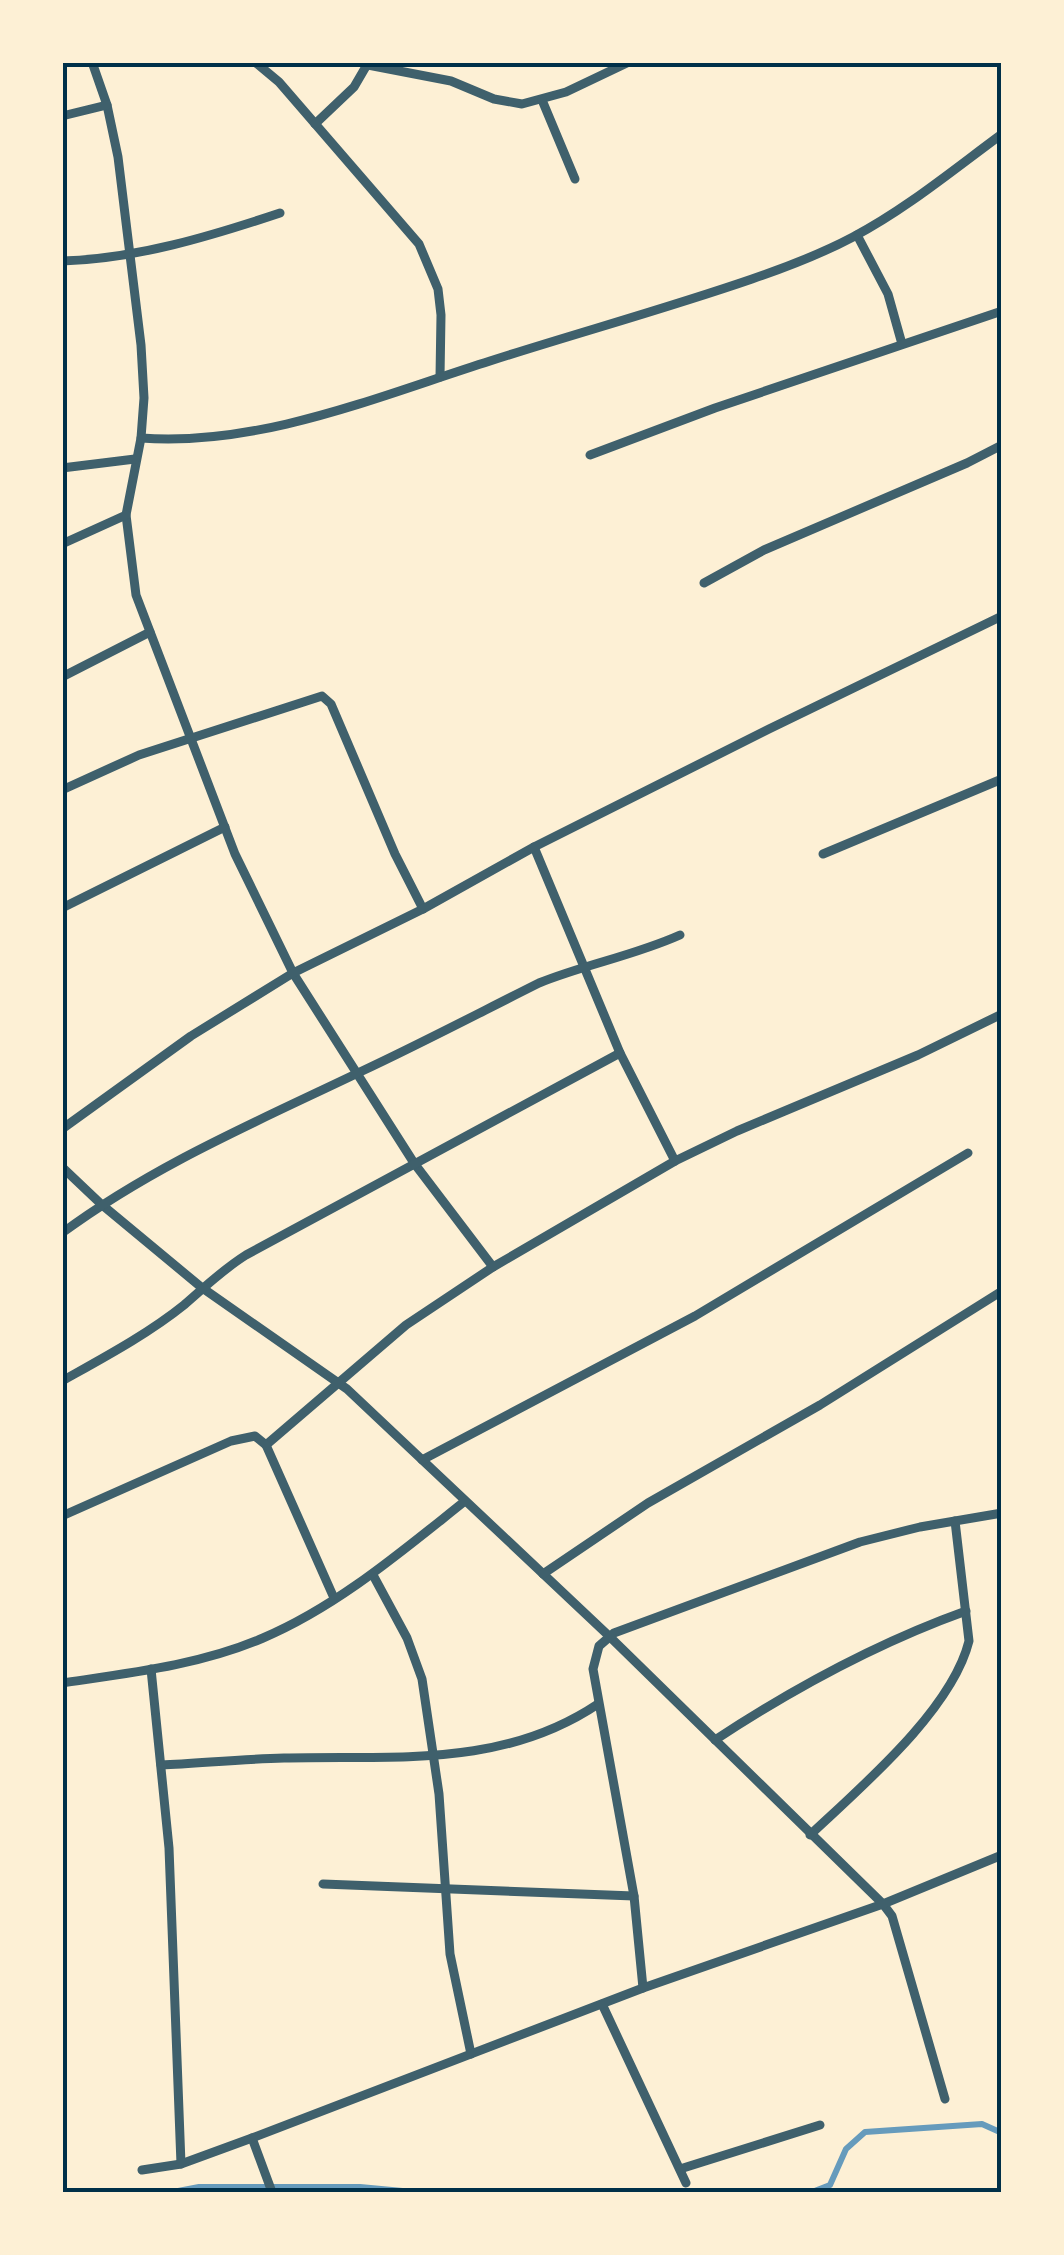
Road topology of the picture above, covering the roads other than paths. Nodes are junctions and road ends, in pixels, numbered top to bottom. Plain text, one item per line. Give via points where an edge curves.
1 (92, 62) edge
2 (255, 62) edge
3 (628, 62) edge
4 (368, 64) edge
5 (542, 100) junction
6 (106, 105) junction
7 (62, 116) edge
8 (314, 124) junction
9 (1002, 134) edge
10 (576, 180) dead end
11 (280, 212) dead end
12 (858, 235) junction
13 (130, 253) junction
14 (62, 261) edge
15 (1002, 312) edge
16 (902, 344) junction
17 (440, 377) junction
18 (141, 438) junction
19 (1002, 445) edge
20 (590, 455) dead end
21 (135, 459) junction
22 (62, 468) edge
23 (126, 515) junction
24 (62, 544) edge
25 (704, 583) dead end
26 (1002, 616) edge
27 (150, 632) junction
28 (62, 677) edge
29 (190, 738) junction
30 (1002, 779) edge
31 (62, 790) edge
32 (225, 828) junction
33 (534, 848) junction
34 (823, 854) dead end
35 (62, 908) edge
36 (424, 909) junction
37 (680, 934) dead end
38 (584, 967) junction
39 (293, 973) junction
40 (1002, 1014) edge
41 (620, 1053) junction
42 (357, 1074) junction
43 (62, 1129) edge
44 (968, 1152) dead end
45 (675, 1162) junction
46 (414, 1163) junction
47 (62, 1168) edge
48 (101, 1204) junction
49 (62, 1233) edge
50 (492, 1267) junction
51 (201, 1287) junction
52 (1002, 1291) edge
53 (62, 1381) edge
54 (338, 1384) junction
55 (266, 1445) junction
56 (422, 1460) junction
57 (465, 1501) junction
58 (1002, 1513) edge
59 (62, 1516) edge
60 (955, 1521) junction
61 (373, 1574) junction
62 (543, 1574) junction
63 (334, 1598) junction
64 (966, 1611) junction
65 (609, 1636) junction
66 (151, 1669) junction
67 (62, 1683) edge
68 (598, 1704) junction
69 (714, 1740) junction
70 (434, 1758) junction
71 (160, 1765) junction
72 (810, 1834) junction
73 (1002, 1854) edge
74 (323, 1884) dead end
75 (445, 1886) junction
76 (634, 1896) junction
77 (883, 1904) junction
78 (643, 1988) junction
79 (602, 2004) junction
80 (471, 2054) junction
81 (945, 2099) dead end
82 (820, 2125) dead end
83 (252, 2138) junction
84 (181, 2164) junction
85 (680, 2169) junction
86 (142, 2170) dead end
87 (686, 2183) dead end
88 (272, 2192) edge

1 - 6 street
2 - 8 street
3 - 5 street
4 - 5 street via 451,81 510,104
4 - 8 street
5 - 10 street
6 - 7 street
6 - 13 street
8 - 17 street via 419,244 438,288
9 - 12 street
11 - 13 street
12 - 16 street via 888,294
12 - 17 street via 702,296
13 - 14 street
13 - 18 street via 141,344
15 - 16 street
16 - 20 street
17 - 18 street via 275,425 212,437
18 - 21 street
19 - 25 street
21 - 22 street
21 - 23 street
23 - 24 street
23 - 27 street via 136,595
26 - 33 street
27 - 28 street
27 - 29 street
29 - 31 street
29 - 32 street
29 - 36 street via 325,697
30 - 34 street
32 - 35 street
32 - 39 street
33 - 36 street
33 - 38 street
36 - 39 street
37 - 38 street via 638,954
38 - 41 street
38 - 42 street
39 - 42 street
39 - 43 street
40 - 45 street
41 - 45 street
41 - 46 street
42 - 46 street
42 - 48 street via 247,1124
44 - 56 street via 695,1316
45 - 50 street
46 - 50 street
46 - 51 street via 246,1255
47 - 48 street
48 - 49 street
48 - 51 street
50 - 54 street via 406,1325
51 - 53 street via 146,1331
51 - 54 street
52 - 62 street via 648,1502
54 - 55 street
54 - 56 street
55 - 59 street via 244,1437
55 - 63 street
56 - 57 street
57 - 61 street
57 - 62 street
58 - 60 street
60 - 64 street
60 - 65 street via 825,1553
61 - 63 street
61 - 70 street via 422,1679
62 - 65 street
63 - 66 street via 266,1637
64 - 69 street via 823,1674
64 - 72 street via 969,1642 957,1673 878,1771
65 - 68 street via 594,1659
65 - 69 street
66 - 67 street
66 - 71 street
68 - 70 street via 497,1748
68 - 76 street
69 - 72 street
70 - 71 street
70 - 75 street
71 - 84 street
72 - 77 street
73 - 77 street
74 - 75 street
75 - 76 street
75 - 80 street via 450,1954
76 - 78 street
77 - 78 street
77 - 81 street
78 - 79 street
79 - 80 street
79 - 85 street
80 - 83 street
82 - 85 street
83 - 84 street
83 - 88 street
84 - 86 street
85 - 87 street

